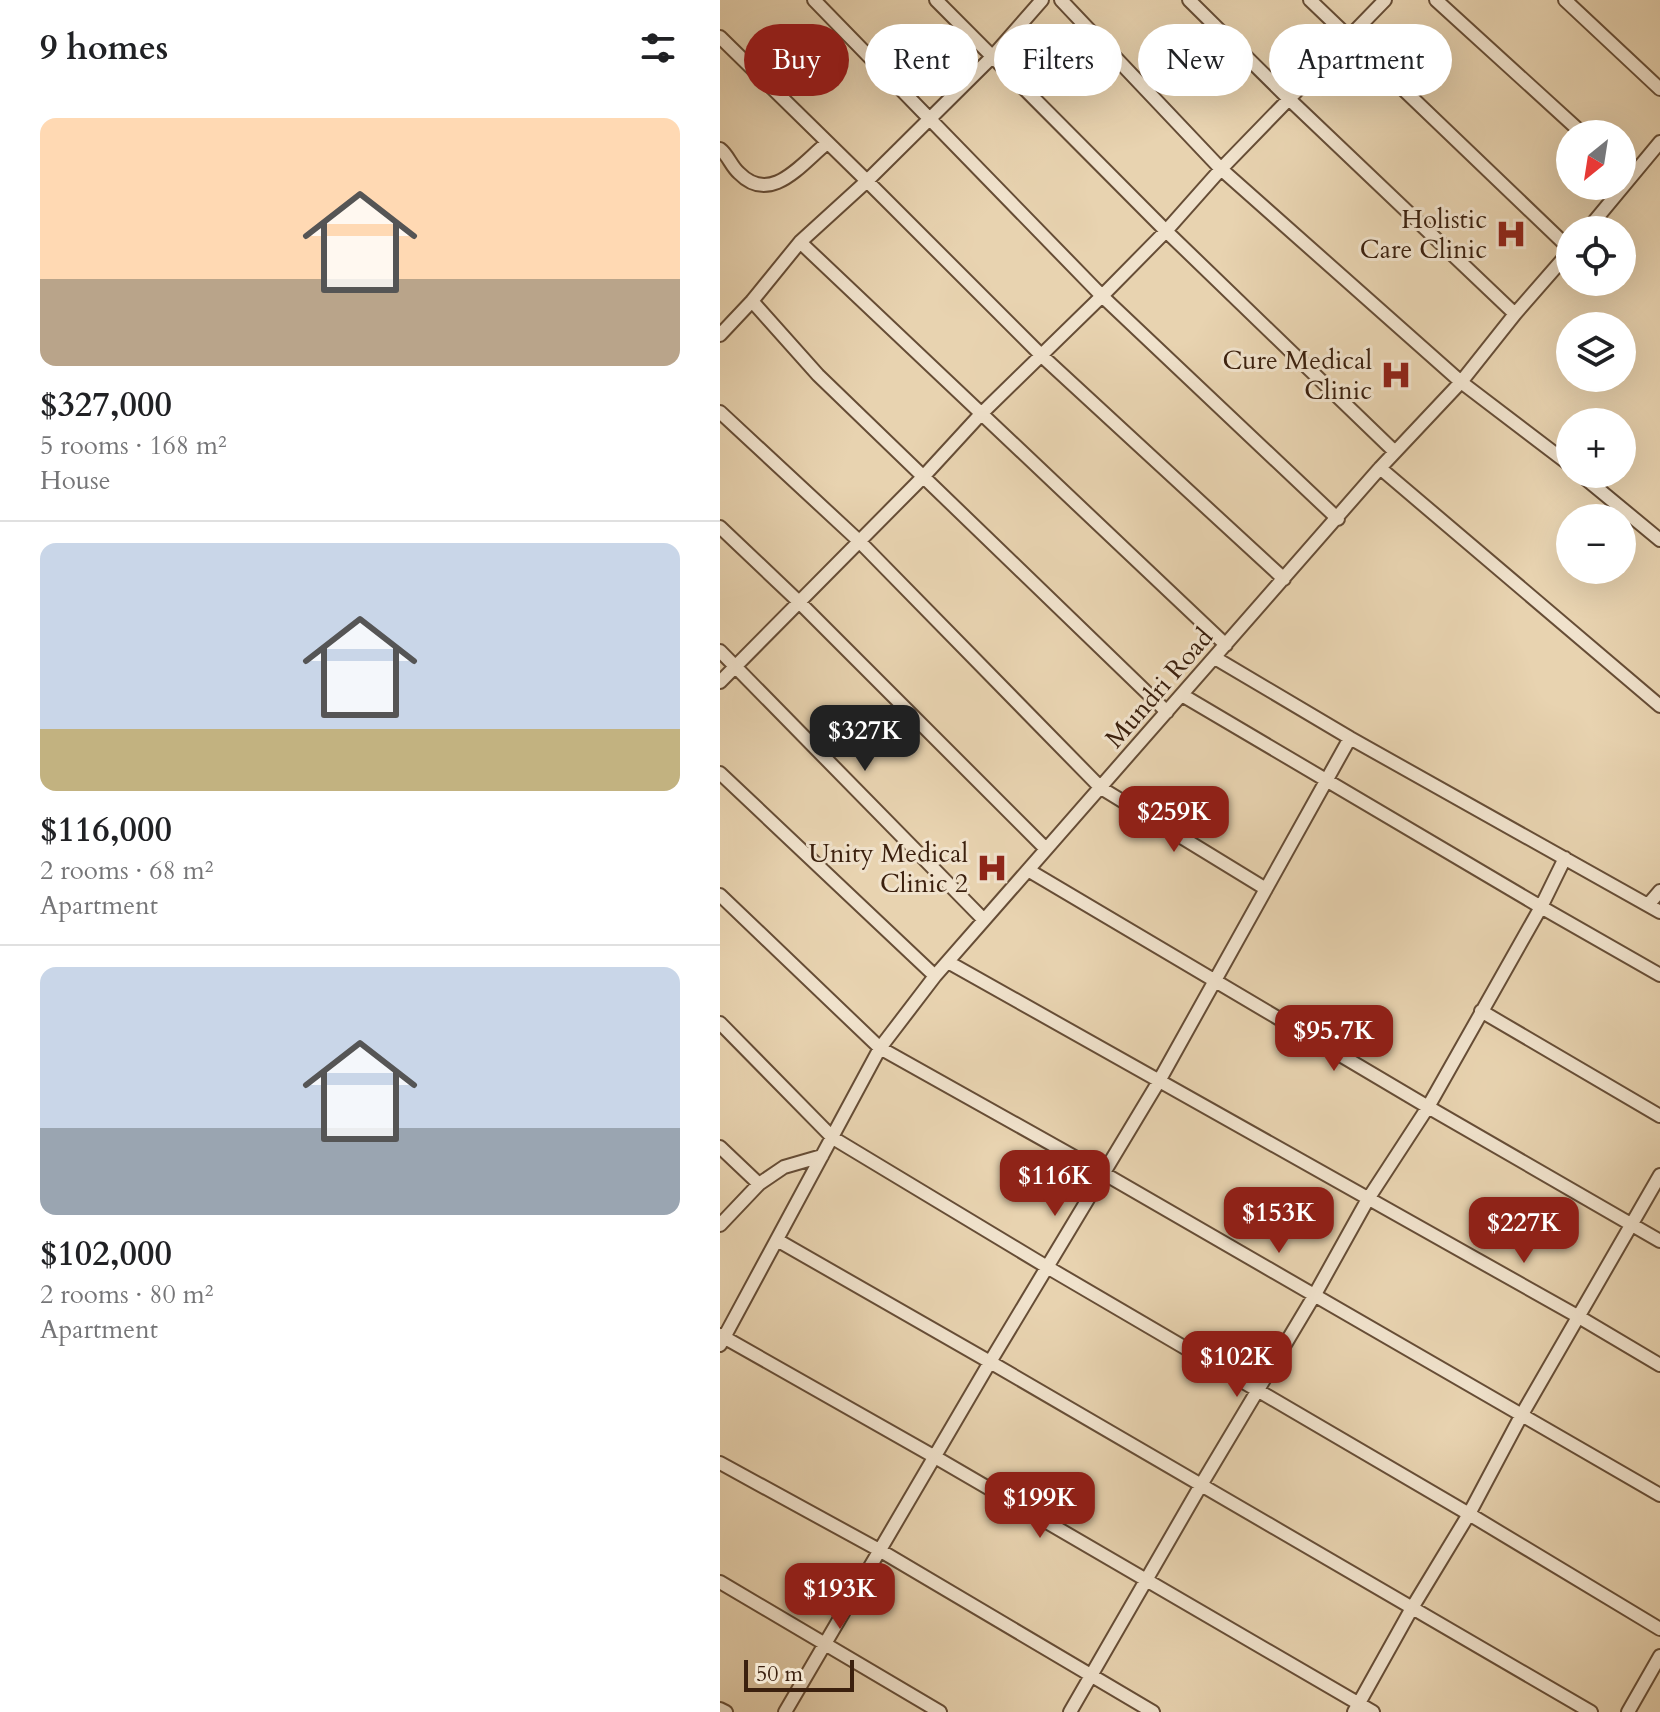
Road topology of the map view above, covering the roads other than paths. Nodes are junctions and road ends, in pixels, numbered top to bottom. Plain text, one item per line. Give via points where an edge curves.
1 (814, 0) edge
2 (936, 0) edge
3 (1042, 0) edge
4 (1061, 0) edge
5 (1189, 0) edge
6 (1310, 0) edge
7 (1385, 0) edge
8 (1436, 0) edge
9 (1565, 0) edge
10 (1335, 24) edge
11 (1362, 24) edge
12 (720, 37) edge
13 (993, 56) junction
14 (1660, 89) edge
15 (1292, 96) edge
16 (1409, 96) edge
17 (1289, 99) junction
18 (928, 118) junction
19 (1568, 120) edge
20 (1660, 142) edge
21 (827, 143) junction
22 (720, 149) edge
23 (1636, 164) edge
24 (1221, 169) junction
25 (720, 171) edge
26 (738, 173) junction
27 (867, 181) junction
28 (1166, 231) junction
29 (1556, 237) edge
30 (800, 242) junction
31 (1556, 266) edge
32 (1102, 296) junction
33 (752, 301) junction
34 (1515, 314) junction
35 (720, 335) edge
36 (1042, 356) junction
37 (1461, 382) junction
38 (720, 412) edge
39 (980, 415) junction
40 (1395, 452) junction
41 (1556, 453) edge
42 (1380, 468) junction
43 (923, 477) junction
44 (1597, 488) edge
45 (1338, 519) junction
46 (720, 527) edge
47 (1660, 540) edge
48 (859, 541) junction
49 (1284, 579) junction
50 (799, 602) junction
51 (1226, 645) junction
52 (720, 651) edge
53 (1215, 658) junction
54 (735, 666) junction
55 (720, 682) edge
56 (1182, 695) junction
57 (1660, 706) edge
58 (1167, 712) junction
59 (1350, 738) junction
60 (720, 773) edge
61 (1326, 779) junction
62 (1101, 788) junction
63 (1046, 849) junction
64 (1565, 858) junction
65 (1028, 870) junction
66 (1266, 889) junction
67 (1660, 891) edge
68 (720, 895) edge
69 (1541, 907) junction
70 (1654, 909) edge
71 (984, 920) junction
72 (948, 962) junction
73 (1660, 975) edge
74 (935, 976) junction
75 (1214, 982) junction
76 (1481, 1011) junction
77 (720, 1023) edge
78 (880, 1048) junction
79 (1159, 1081) junction
80 (1428, 1107) junction
81 (1660, 1116) edge
82 (833, 1138) junction
83 (720, 1147) edge
84 (822, 1156) junction
85 (1103, 1173) junction
86 (1660, 1175) edge
87 (759, 1184) junction
88 (1368, 1199) junction
89 (1632, 1224) junction
90 (720, 1225) edge
91 (777, 1240) junction
92 (1660, 1241) edge
93 (1047, 1267) junction
94 (1314, 1296) junction
95 (1579, 1317) junction
96 (722, 1339) edge
97 (990, 1362) junction
98 (1660, 1365) edge
99 (1257, 1390) junction
100 (1521, 1416) junction
101 (935, 1457) junction
102 (720, 1463) edge
103 (1201, 1485) junction
104 (1660, 1495) edge
105 (1469, 1514) junction
106 (881, 1551) junction
107 (1146, 1581) junction
108 (720, 1582) edge
109 (1412, 1608) junction
110 (1660, 1629) edge
111 (826, 1644) junction
112 (1660, 1656) edge
113 (1092, 1675) junction
114 (1356, 1708) edge
115 (720, 1709) edge
116 (726, 1712) edge
117 (785, 1712) edge
118 (940, 1712) edge
119 (1070, 1712) edge
120 (1153, 1712) edge
121 (1373, 1712) edge
122 (1591, 1712) edge
123 (1628, 1712) edge

1 - 18 street
2 - 13 street
3 - 13 street
4 - 24 street
5 - 17 street
6 - 10 street
7 - 11 street
8 - 19 street
9 - 14 street
12 - 21 street
13 - 18 street
13 - 28 street
15 - 17 street
16 - 29 street
17 - 24 street
17 - 34 street
18 - 27 street
18 - 32 street
20 - 23 street
21 - 26 street via 776,184 762,187
21 - 27 street
22 - 26 street
24 - 28 street
24 - 37 street
25 - 26 street
27 - 30 street
27 - 36 street
28 - 32 street
28 - 40 street
30 - 33 street
30 - 39 street
31 - 34 street, Mundri Road
32 - 36 street
32 - 45 street
33 - 35 street
33 - 43 street via 818,375
34 - 37 street, Mundri Road
36 - 39 street
36 - 49 street
37 - 40 street, Mundri Road
37 - 41 street
38 - 48 street
39 - 43 street
39 - 51 street
40 - 42 street, Mundri Road
42 - 45 street, Mundri Road
42 - 57 street
43 - 48 street
43 - 58 street
44 - 47 street
45 - 49 street, Mundri Road
46 - 50 street
48 - 50 street
48 - 62 street
49 - 51 street, Mundri Road
50 - 54 street
50 - 63 street
51 - 53 street, Mundri Road
52 - 54 street
53 - 56 street, Mundri Road
53 - 59 street
54 - 55 street
54 - 71 street
56 - 58 street, Mundri Road
56 - 61 street
58 - 62 street, Mundri Road
59 - 61 street
59 - 64 street
60 - 74 street
61 - 66 street
61 - 69 street
62 - 63 street, Mundri Road
62 - 66 street
63 - 65 street, Mundri Road
64 - 69 street
64 - 70 street
65 - 71 street, Mundri Road
65 - 75 street
66 - 75 street
67 - 70 street
68 - 78 street
69 - 73 street
69 - 76 street
71 - 72 street, Mundri Road
72 - 74 street, Mundri Road
72 - 79 street
74 - 78 street, Mundri Road
75 - 79 street
75 - 80 street
76 - 80 street
76 - 81 street
77 - 82 street
78 - 82 street, Mundri Road
78 - 85 street
79 - 85 street
79 - 88 street
80 - 88 street
80 - 89 street
82 - 84 street, Mundri Road
82 - 93 street
83 - 87 street
84 - 87 street via 784,1167
84 - 91 street, Mundri Road
85 - 93 street
85 - 94 street
86 - 89 street
87 - 90 street
88 - 94 street
88 - 95 street
89 - 92 street
89 - 95 street
91 - 96 street, Mundri Road
91 - 97 street
93 - 97 street
93 - 99 street
94 - 99 street
94 - 100 street
95 - 98 street
95 - 100 street
96 - 101 street
97 - 101 street
97 - 103 street
99 - 103 street
99 - 105 street
100 - 104 street
100 - 105 street
101 - 106 street
101 - 107 street
102 - 106 street
103 - 107 street
103 - 109 street
105 - 109 street
105 - 110 street
106 - 111 street
106 - 113 street
107 - 113 street
107 - 114 street
108 - 111 street
109 - 114 street
109 - 122 street
111 - 117 street
111 - 118 street
112 - 123 street
113 - 119 street
113 - 120 street
114 - 121 street
115 - 116 street

